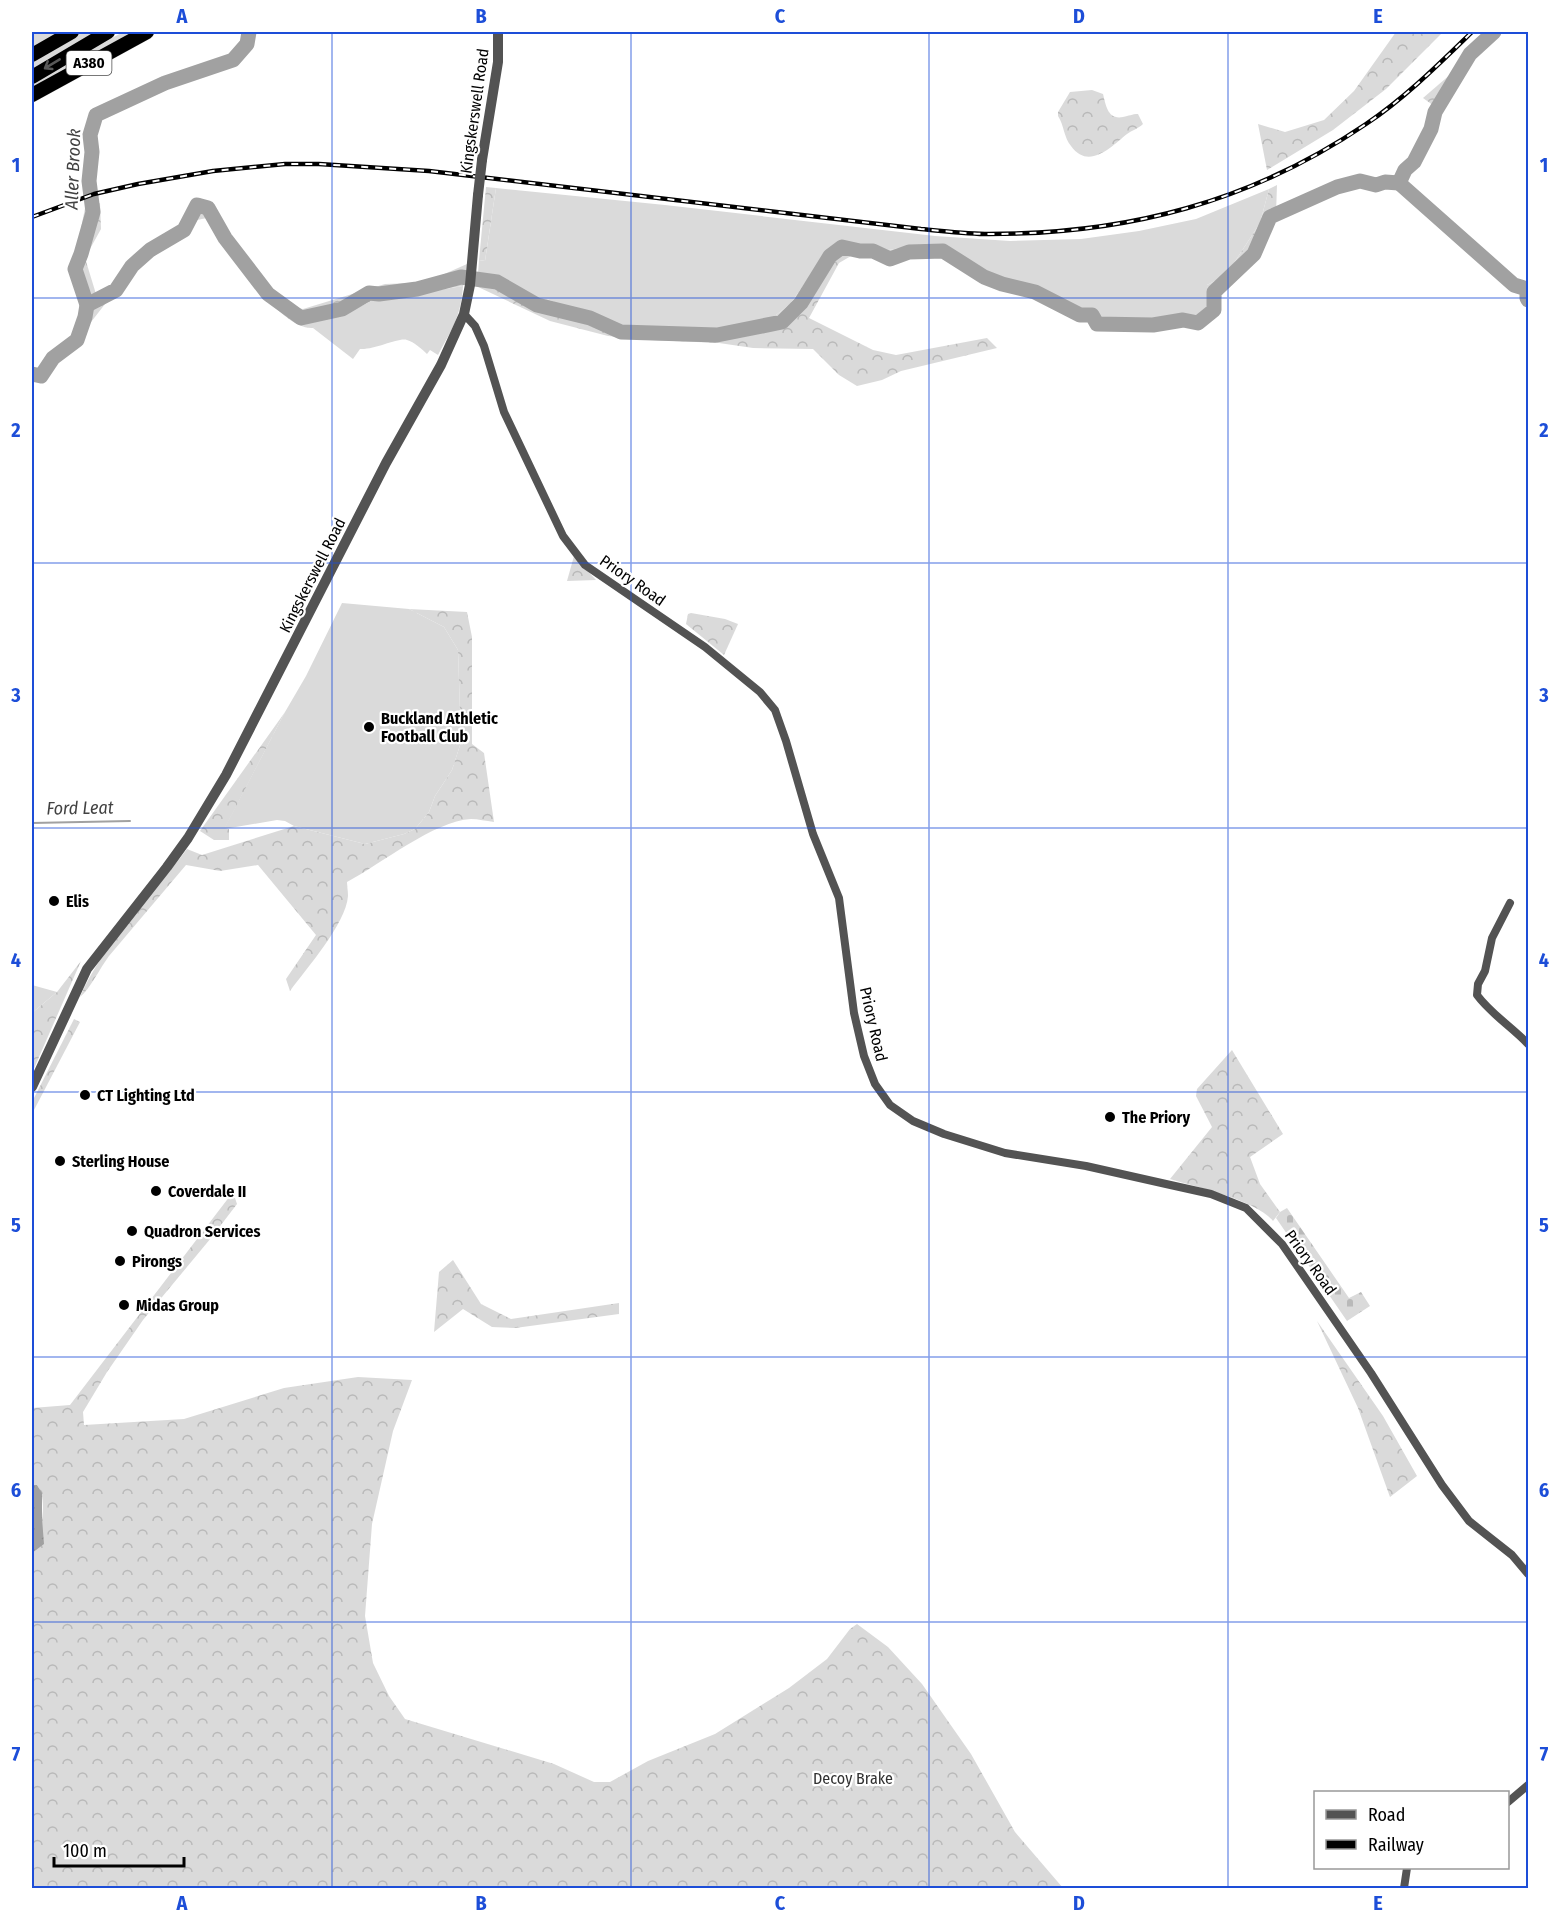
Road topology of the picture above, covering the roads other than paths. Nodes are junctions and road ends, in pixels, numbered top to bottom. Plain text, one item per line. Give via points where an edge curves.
1 (72, 32) edge
2 (108, 32) edge
3 (147, 32) edge
4 (498, 32) edge
5 (32, 55) edge
6 (32, 77) edge
7 (32, 95) edge
8 (464, 314) junction
9 (1510, 903) dead end
10 (1528, 1044) edge
11 (32, 1087) edge
12 (1528, 1574) edge
13 (1528, 1785) edge
14 (1509, 1801) edge
15 (1407, 1869) edge
16 (1404, 1888) edge

1 - 5 highway, A380
2 -> 6 highway, A380
3 - 7 highway, A380
4 - 8 street, Kingskerswell Road, bridge via 498,62
8 - 11 street, Kingskerswell Road via 226,775 188,838 87,969
8 - 12 street, Priory Road via 484,346 504,412 563,536 585,565 705,647 760,692 775,710 813,834 839,898 854,1013 864,1056 875,1084 890,1105 913,1121 944,1134 1005,1153 1086,1166 1211,1194 1246,1208 1282,1244 1469,1521 1512,1555
9 - 10 street via 1492,938 1477,995
13 - 14 street
15 - 16 street

